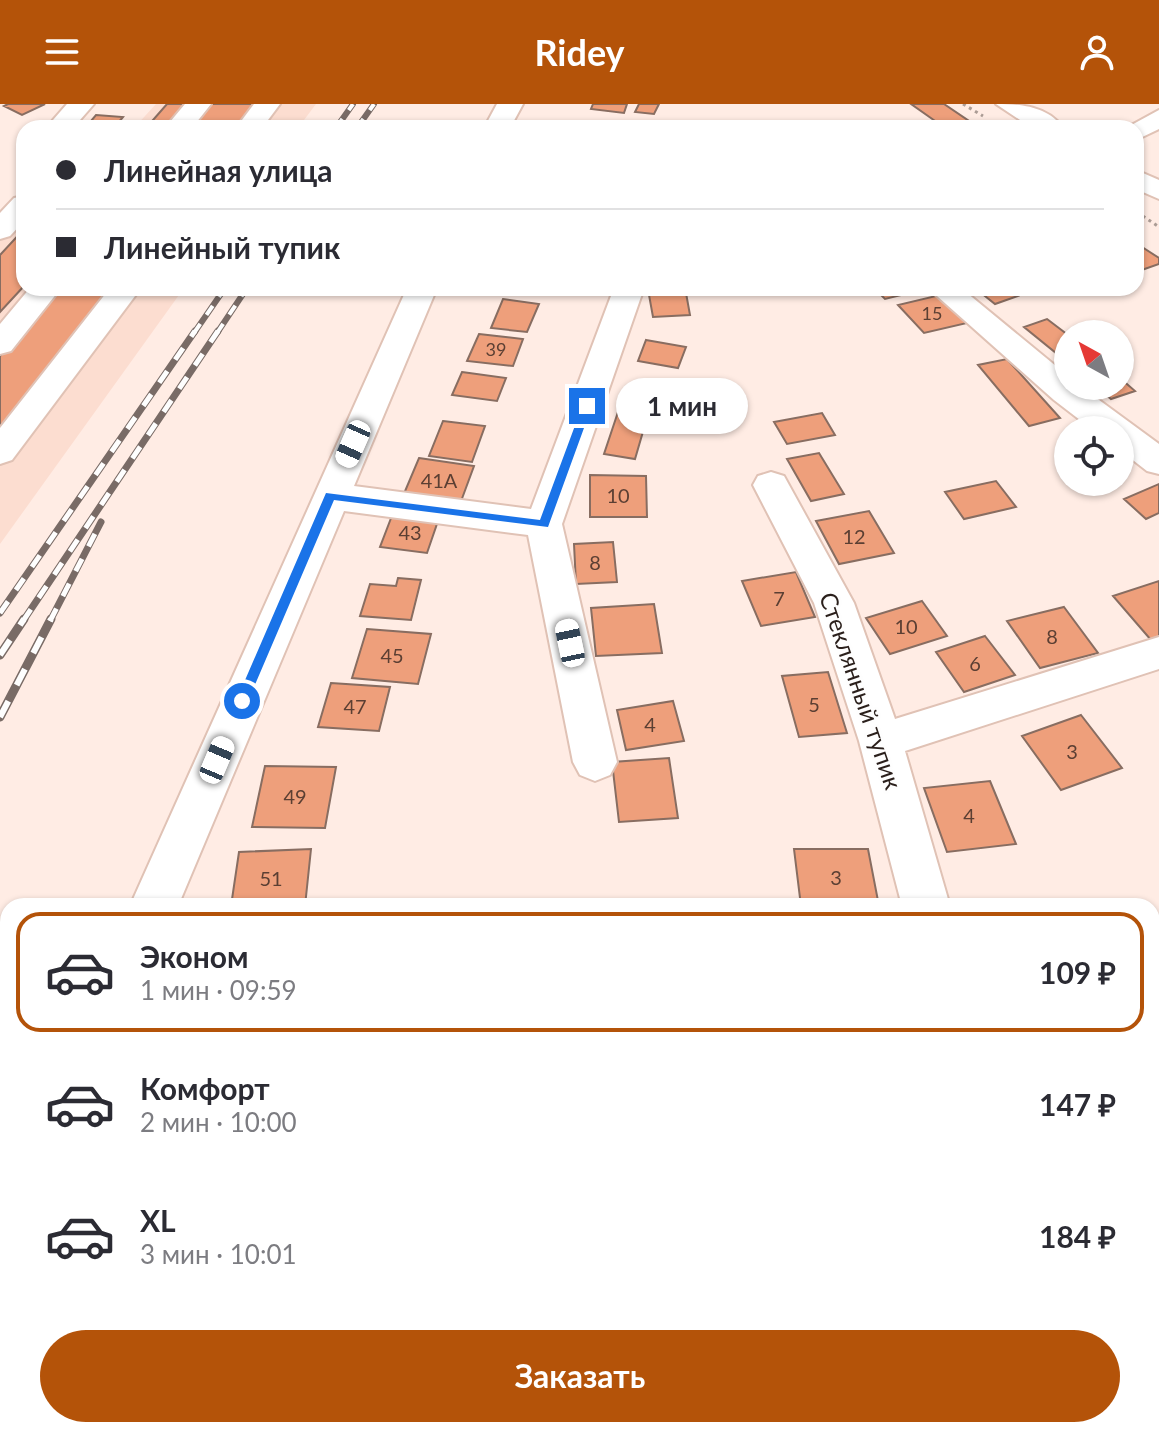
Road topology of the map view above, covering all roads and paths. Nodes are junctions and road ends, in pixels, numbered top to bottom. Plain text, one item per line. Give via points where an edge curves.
1 (81, 104) edge
2 (198, 104) edge
3 (1009, 104) edge
4 (66, 120) edge
5 (185, 120) edge
6 (1036, 120) edge
7 (16, 213) edge
8 (0, 230) edge
9 (39, 296) edge
10 (120, 296) edge
11 (418, 296) edge
12 (626, 296) edge
13 (952, 296) edge
14 (0, 344) edge
15 (1098, 416) edge
16 (1134, 443) edge
17 (0, 452) edge
18 (1159, 462) edge
19 (771, 485) dead end
20 (330, 496) junction
21 (544, 524) junction
22 (1159, 653) edge
23 (881, 741) junction
24 (595, 762) dead end
25 (157, 898) edge
26 (924, 898) edge

1 - 4 street
2 - 5 street
3 - 6 street
7 - 8 street
9 - 14 street
10 - 17 street
11 - 20 street
12 - 21 street
13 - 15 street
16 - 18 street
19 - 23 street, Стеклянный тупик via 834,603
20 - 21 street
20 - 25 street
21 - 24 street
22 - 23 street
23 - 26 street, Стеклянный тупик

